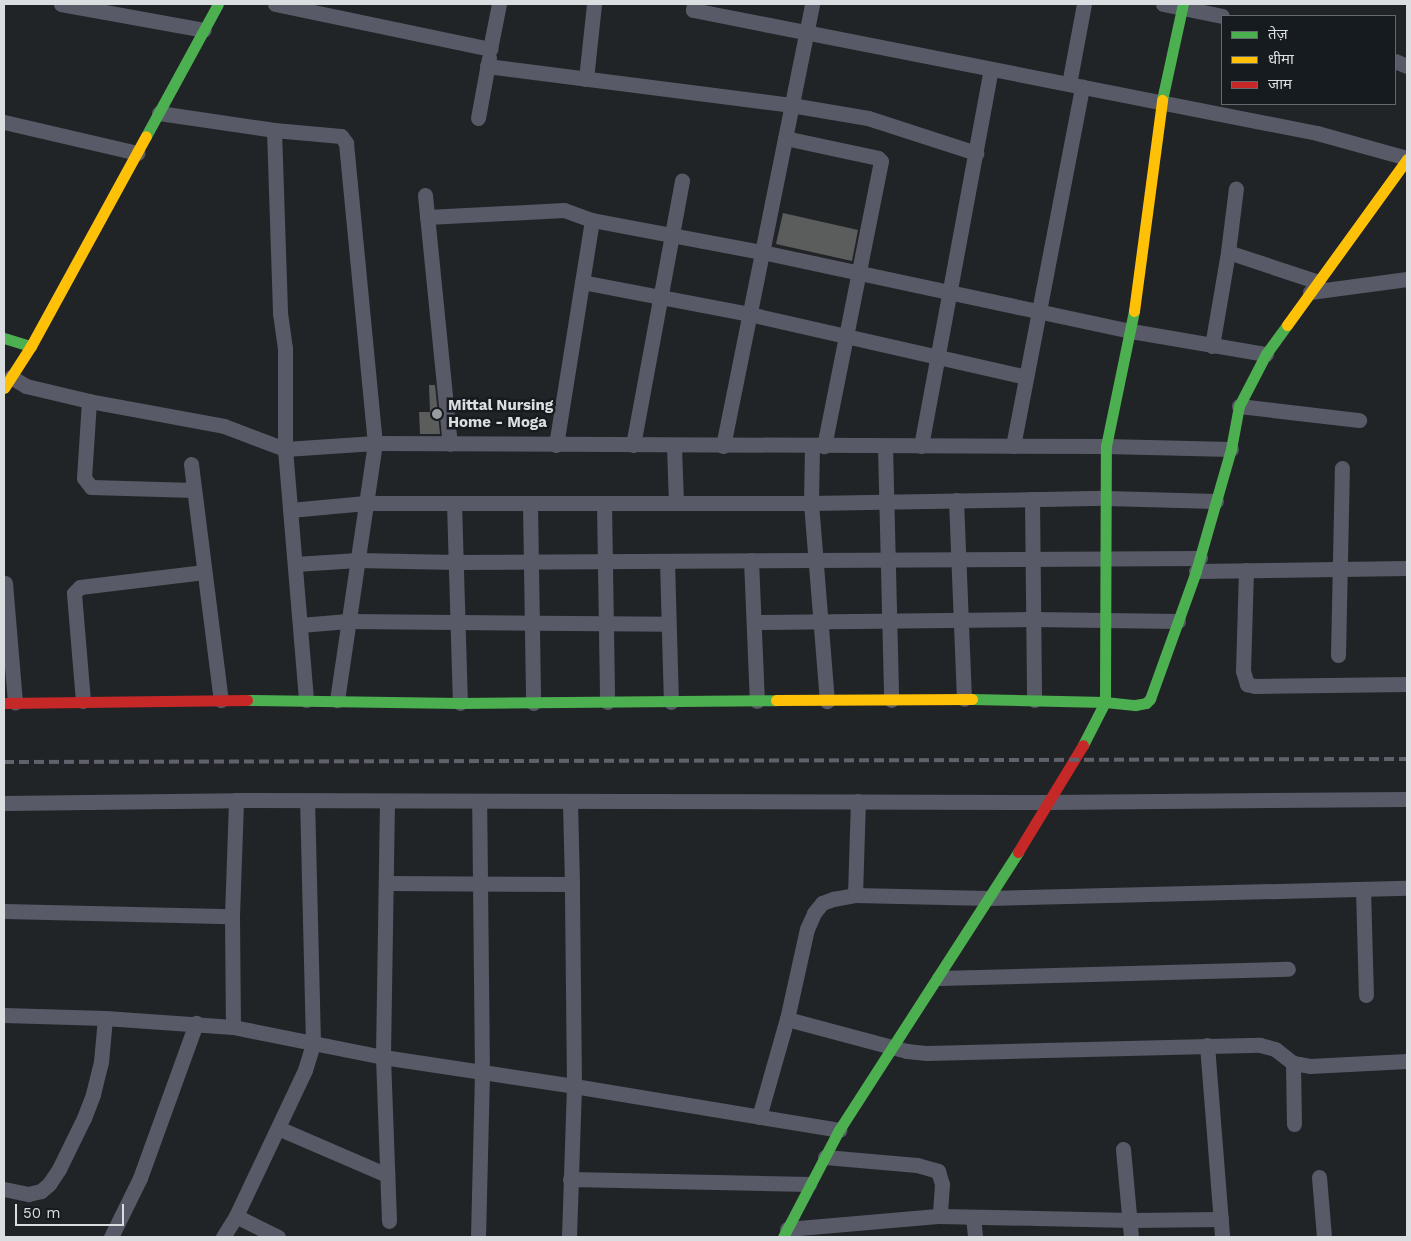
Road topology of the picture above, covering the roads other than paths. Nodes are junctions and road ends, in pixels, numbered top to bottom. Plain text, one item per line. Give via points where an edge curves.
1 (61, 4) edge
2 (218, 4) edge
3 (275, 4) edge
4 (499, 4) edge
5 (594, 4) edge
6 (694, 4) edge
7 (812, 4) edge
8 (1084, 4) edge
9 (1163, 4) edge
10 (1183, 6) edge
11 (1221, 16) edge
12 (204, 30) junction
13 (806, 32) junction
14 (490, 49) junction
15 (487, 66) junction
16 (991, 69) junction
17 (586, 79) junction
18 (1075, 86) junction
19 (1161, 103) junction
20 (792, 105) junction
21 (159, 113) junction
22 (478, 118) dead end
23 (4, 122) edge
24 (274, 130) junction
25 (785, 138) junction
26 (976, 152) junction
27 (137, 153) junction
28 (1407, 158) edge
29 (682, 180) dead end
30 (1236, 188) dead end
31 (424, 195) dead end
32 (427, 216) junction
33 (592, 220) junction
34 (673, 235) junction
35 (762, 252) junction
36 (1228, 252) junction
37 (858, 272) junction
38 (1407, 279) edge
39 (582, 282) junction
40 (1314, 287) junction
41 (950, 292) junction
42 (661, 298) junction
43 (1038, 311) junction
44 (749, 314) junction
45 (1131, 331) junction
46 (846, 337) junction
47 (4, 338) edge
48 (31, 346) junction
49 (1212, 346) junction
50 (1266, 354) junction
51 (938, 358) junction
52 (1026, 377) junction
53 (7, 382) edge
54 (90, 401) junction
55 (1239, 406) junction
56 (1359, 420) dead end
57 (375, 443) junction
58 (450, 444) junction
59 (556, 445) junction
60 (633, 446) junction
61 (674, 446) junction
62 (723, 446) junction
63 (818, 446) junction
64 (884, 446) junction
65 (921, 446) junction
66 (1013, 446) junction
67 (1106, 446) junction
68 (285, 449) junction
69 (1231, 449) junction
70 (191, 464) dead end
71 (1342, 468) dead end
72 (194, 490) junction
73 (1106, 498) junction
74 (1032, 499) junction
75 (956, 500) junction
76 (885, 501) junction
77 (1216, 501) junction
78 (811, 502) junction
79 (366, 503) junction
80 (454, 503) junction
81 (530, 503) junction
82 (604, 503) junction
83 (676, 503) junction
84 (290, 510) junction
85 (958, 559) junction
86 (1105, 559) junction
87 (358, 560) junction
88 (751, 560) junction
89 (815, 560) junction
90 (887, 560) junction
91 (1032, 560) junction
92 (605, 561) junction
93 (667, 561) junction
94 (456, 562) junction
95 (531, 562) junction
96 (295, 564) junction
97 (1198, 564) junction
98 (1407, 568) edge
99 (1339, 569) junction
100 (1246, 570) junction
101 (204, 572) junction
102 (5, 583) dead end
103 (1032, 619) junction
104 (348, 621) junction
105 (820, 621) junction
106 (960, 621) junction
107 (1104, 621) junction
108 (1178, 621) junction
109 (458, 622) junction
110 (754, 622) junction
111 (889, 622) junction
112 (532, 623) junction
113 (606, 624) junction
114 (667, 624) junction
115 (300, 625) junction
116 (1338, 655) dead end
117 (1407, 684) edge
118 (221, 700) junction
119 (306, 700) junction
120 (337, 700) junction
121 (827, 700) junction
122 (891, 700) junction
123 (964, 700) junction
124 (1034, 700) junction
125 (83, 701) junction
126 (757, 701) junction
127 (607, 702) junction
128 (671, 702) junction
129 (1105, 702) junction
130 (10, 703) edge
131 (460, 703) junction
132 (533, 703) junction
133 (1407, 799) edge
134 (236, 800) junction
135 (307, 801) junction
136 (387, 801) junction
137 (479, 801) junction
138 (858, 801) junction
139 (570, 802) junction
140 (1049, 802) junction
141 (4, 803) edge
142 (386, 884) junction
143 (572, 884) junction
144 (480, 885) junction
145 (1407, 888) edge
146 (1364, 889) junction
147 (855, 895) junction
148 (989, 898) junction
149 (4, 911) edge
150 (232, 916) junction
151 (1288, 969) dead end
152 (939, 978) junction
153 (1366, 995) dead end
154 (4, 1016) edge
155 (105, 1018) junction
156 (787, 1019) junction
157 (196, 1023) junction
158 (233, 1027) junction
159 (313, 1043) junction
160 (1207, 1045) junction
161 (891, 1047) junction
162 (383, 1057) junction
163 (1407, 1061) edge
164 (1293, 1063) junction
165 (482, 1073) junction
166 (574, 1086) junction
167 (759, 1117) junction
168 (1294, 1124) dead end
169 (278, 1128) junction
170 (838, 1130) junction
171 (1124, 1149) dead end
172 (824, 1157) junction
173 (387, 1175) junction
174 (570, 1178) junction
175 (1319, 1178) dead end
176 (809, 1184) junction
177 (4, 1189) edge
178 (236, 1216) junction
179 (940, 1216) junction
180 (973, 1217) junction
181 (1220, 1219) junction
182 (1131, 1220) junction
183 (389, 1221) dead end
184 (785, 1233) edge
185 (111, 1237) edge
186 (223, 1237) edge
187 (278, 1237) edge
188 (478, 1237) edge
189 (569, 1237) edge
190 (975, 1237) edge
191 (1131, 1237) edge
192 (1222, 1237) edge
193 (1324, 1237) edge

1 - 12 street
2 - 12 street
3 - 14 street
4 - 14 street
5 - 17 street
6 - 13 street via 693,10
7 - 13 street
8 - 18 street
9 - 10 street
10 - 11 street
10 - 19 street
12 - 21 street
13 - 16 street
13 - 20 street
14 - 15 street
15 - 17 street
15 - 22 street
16 - 18 street
16 - 26 street
17 - 20 street
18 - 19 street
18 - 43 street
19 - 28 street via 1317,134
19 - 45 street
20 - 25 street
20 - 26 street via 868,118
21 - 24 street
21 - 27 street
23 - 27 street
24 - 57 street via 341,136 346,143
24 - 68 street via 280,313 285,348
25 - 35 street
25 - 37 street via 881,161
26 - 41 street
27 - 48 street
28 - 40 street
29 - 34 street
30 - 36 street
31 - 32 street
32 - 33 street via 564,210
32 - 58 street
33 - 34 street
33 - 39 street
34 - 35 street
34 - 42 street
35 - 37 street
35 - 44 street
36 - 40 street
36 - 49 street
37 - 41 street
37 - 46 street
38 - 40 street
39 - 42 street
39 - 59 street
40 - 50 street
41 - 43 street
41 - 51 street
42 - 44 street
42 - 60 street
43 - 45 street
43 - 52 street
44 - 46 street
44 - 62 street
45 - 49 street
45 - 67 street
46 - 51 street
46 - 63 street
47 - 48 street
48 - 53 street
49 - 50 street
50 - 55 street
51 - 52 street
51 - 65 street
52 - 66 street
53 - 54 street
54 - 68 street via 224,426
54 - 72 street via 84,478 91,487
55 - 56 street
55 - 69 street
57 - 58 street
57 - 68 street
57 - 79 street
58 - 59 street
59 - 60 street
60 - 61 street
61 - 62 street
61 - 83 street
62 - 63 street
63 - 64 street
63 - 78 street
64 - 65 street
64 - 76 street
65 - 66 street
66 - 67 street
67 - 69 street
67 - 73 street
68 - 84 street
69 - 77 street
70 - 72 street
71 - 99 street
72 - 101 street
73 - 74 street
73 - 77 street
73 - 86 street
74 - 75 street
74 - 91 street
75 - 76 street
75 - 85 street
76 - 78 street
76 - 90 street
77 - 97 street
78 - 83 street
78 - 89 street
79 - 80 street
79 - 84 street
79 - 87 street
80 - 81 street
80 - 94 street
81 - 82 street
81 - 95 street
82 - 83 street
82 - 92 street
84 - 96 street
85 - 90 street
85 - 91 street
85 - 106 street
86 - 91 street
86 - 97 street
86 - 107 street
87 - 94 street
87 - 96 street
87 - 104 street
88 - 89 street
88 - 93 street
88 - 110 street
89 - 90 street
89 - 105 street
90 - 111 street
91 - 103 street
92 - 93 street
92 - 95 street
92 - 113 street
93 - 114 street
94 - 95 street
94 - 109 street
95 - 112 street
96 - 115 street
97 - 100 street
97 - 108 street
98 - 99 street
99 - 100 street
99 - 116 street
100 - 117 street via 1243,671 1247,684
101 - 118 street
101 - 125 street via 80,587 74,593
102 - 130 street
103 - 106 street
103 - 107 street
103 - 124 street
104 - 109 street
104 - 115 street
104 - 120 street
105 - 110 street
105 - 111 street
105 - 121 street
106 - 111 street
106 - 123 street
107 - 108 street
107 - 129 street
108 - 129 street via 1150,699 1135,705
109 - 112 street
109 - 131 street
110 - 126 street
111 - 122 street
112 - 113 street
112 - 132 street
113 - 114 street
113 - 127 street
114 - 128 street
115 - 119 street
118 - 119 street
118 - 125 street
119 - 120 street
120 - 131 street
121 - 122 street
121 - 126 street
122 - 123 street
123 - 124 street
124 - 129 street
125 - 130 street
126 - 128 street
127 - 128 street
127 - 132 street
129 - 140 street via 1076,760
131 - 132 street
133 - 140 street
134 - 135 street
134 - 141 street
134 - 150 street
135 - 136 street
135 - 159 street
136 - 137 street
136 - 142 street
137 - 139 street
137 - 144 street
138 - 139 street
138 - 140 street
138 - 147 street
139 - 143 street
140 - 148 street
142 - 144 street
142 - 162 street
143 - 144 street
143 - 166 street
144 - 165 street
145 - 146 street
146 - 148 street
146 - 153 street
147 - 148 street
147 - 156 street via 822,903 814,913 807,929
148 - 152 street
149 - 150 street
150 - 158 street
151 - 152 street
152 - 161 street
154 - 155 street
155 - 157 street
155 - 177 street via 101,1062 93,1094 60,1169 41,1191 28,1194
156 - 161 street
156 - 167 street
157 - 158 street
157 - 185 street via 140,1178
158 - 159 street
159 - 162 street
159 - 169 street via 306,1070
160 - 161 street via 947,1054
160 - 164 street via 1269,1046
160 - 181 street
161 - 170 street
162 - 165 street
162 - 173 street
163 - 164 street via 1325,1067
164 - 168 street
165 - 166 street
165 - 188 street
166 - 167 street
166 - 174 street
167 - 170 street
169 - 173 street
169 - 178 street
170 - 172 street
171 - 182 street
172 - 176 street
172 - 179 street via 938,1171 942,1184
173 - 183 street
174 - 176 street
174 - 189 street
175 - 193 street
176 - 184 street
178 - 186 street
178 - 187 street
179 - 180 street
179 - 184 street
180 - 182 street
180 - 190 street
181 - 182 street
181 - 192 street
182 - 191 street

